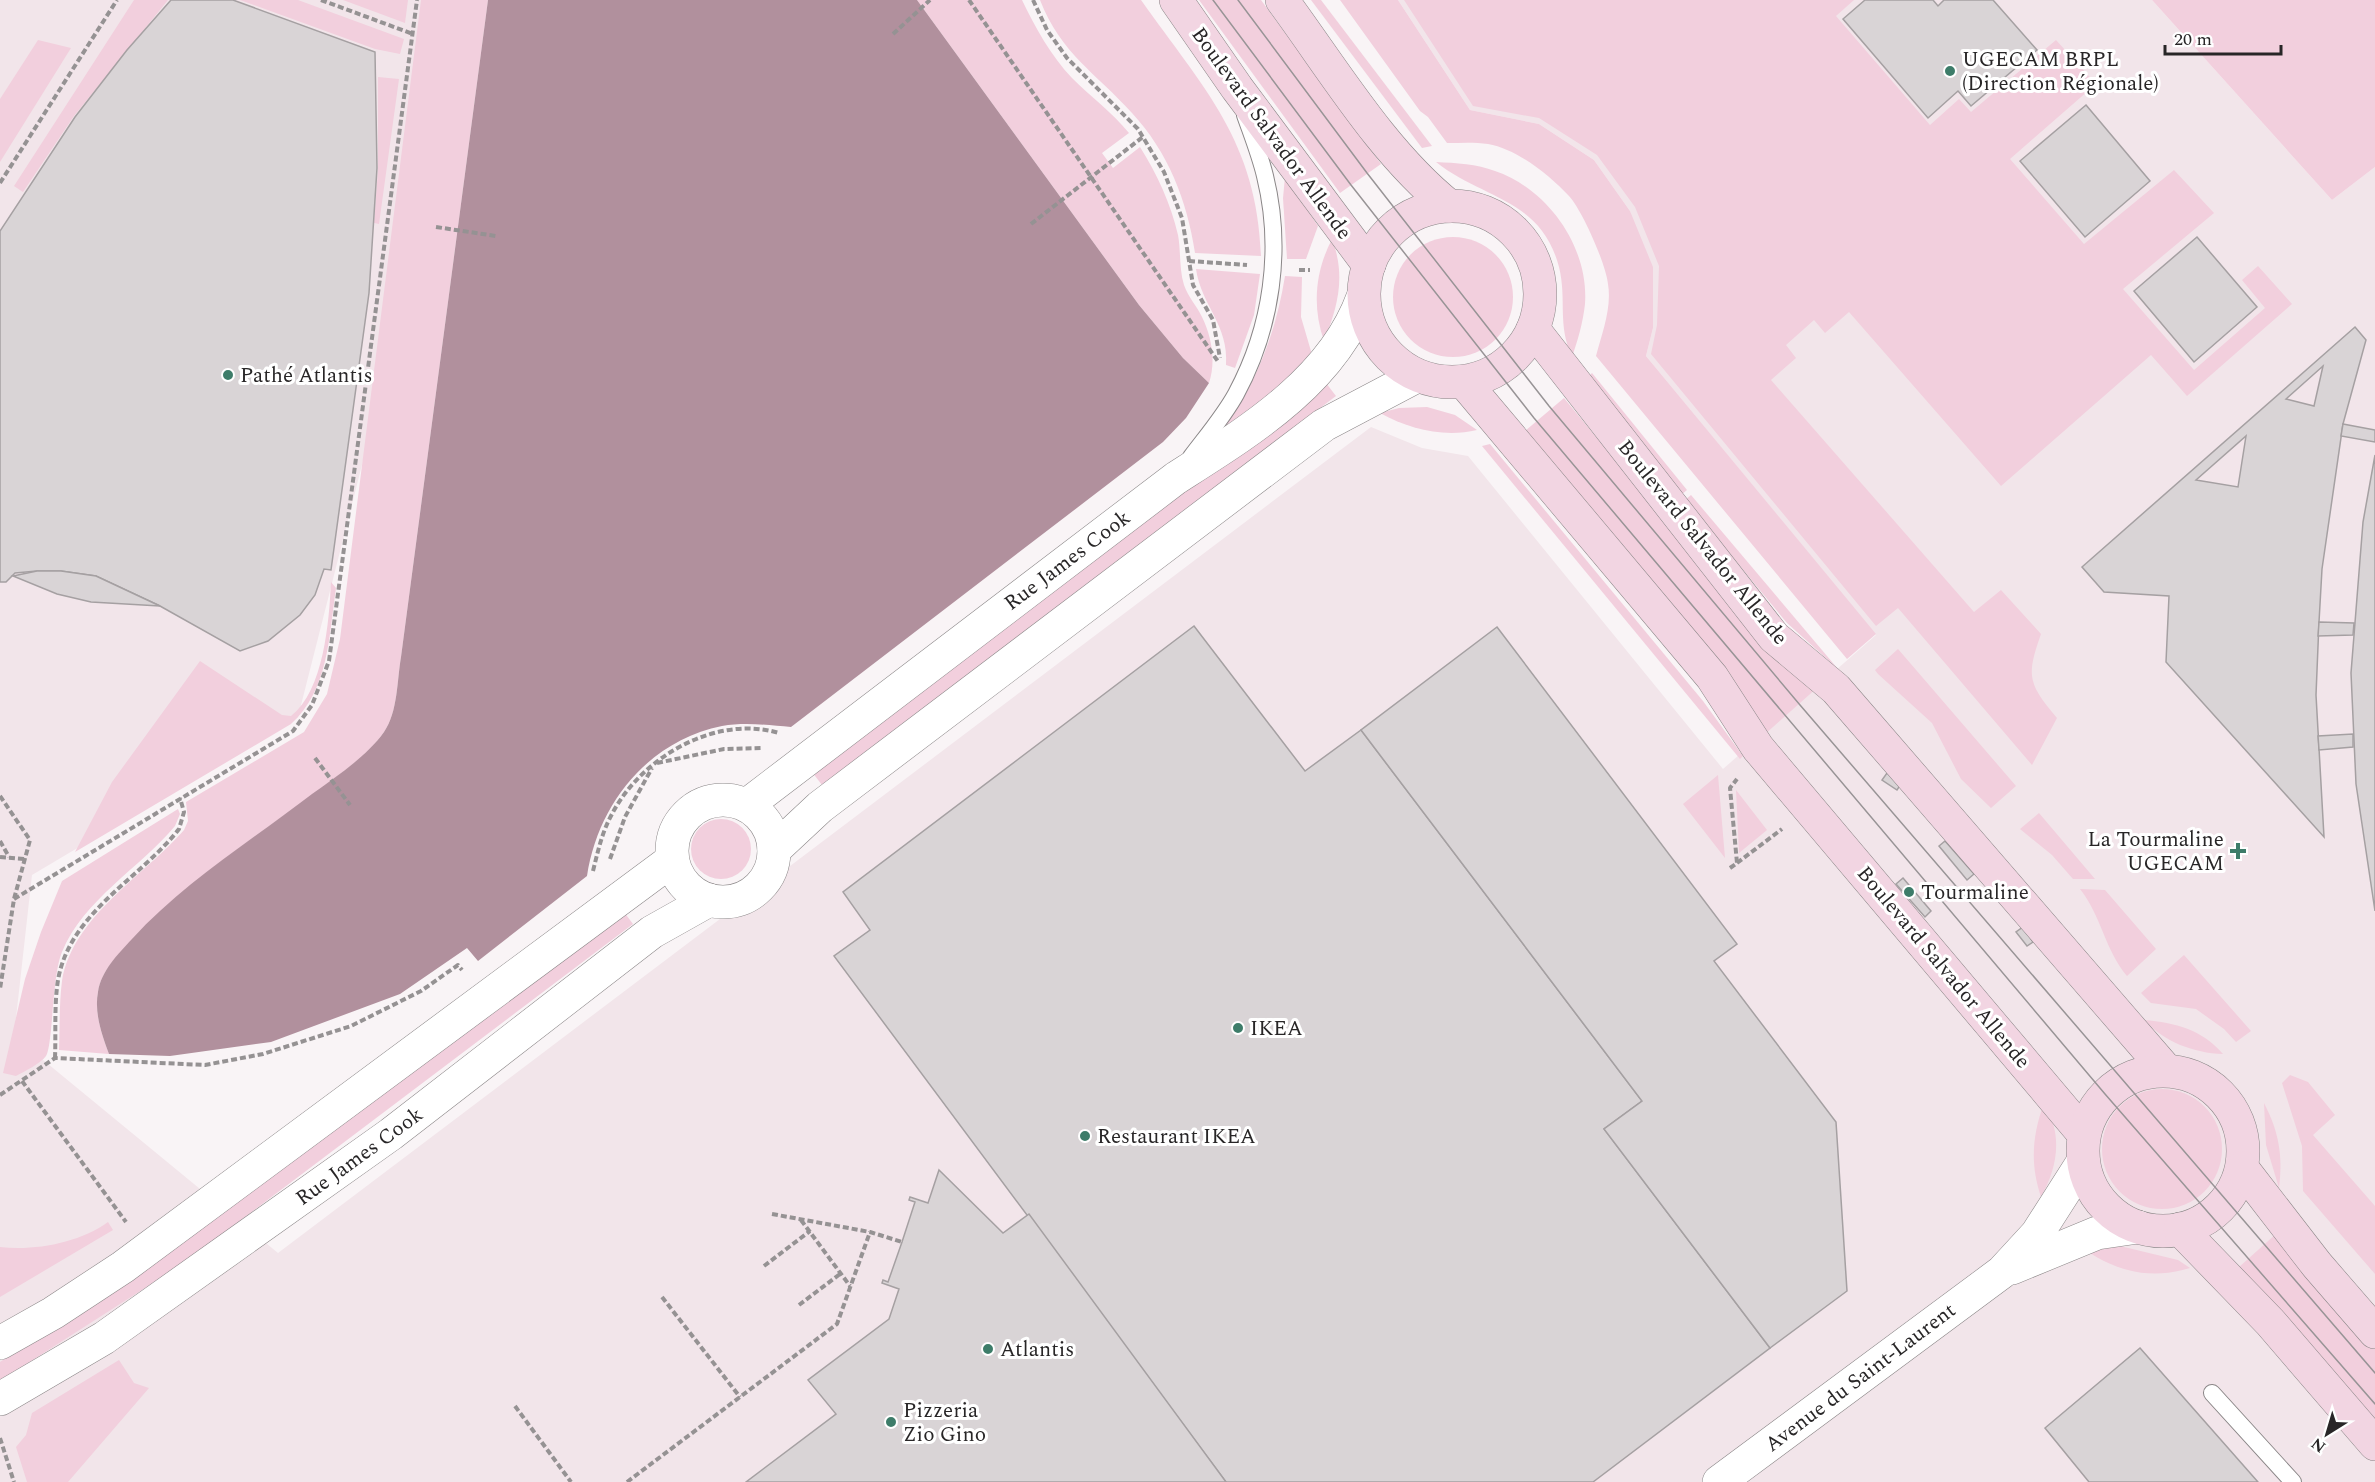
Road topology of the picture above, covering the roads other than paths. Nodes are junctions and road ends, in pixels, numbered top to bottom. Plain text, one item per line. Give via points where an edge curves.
1 (1176, 0) edge
2 (1282, 0) edge
3 (1237, 88) junction
4 (1449, 206) junction
5 (1369, 265) junction
6 (1363, 297) junction
7 (1533, 329) junction
8 (1417, 376) junction
9 (1464, 382) junction
10 (1176, 478) junction
11 (747, 805) junction
12 (774, 849) junction
13 (672, 860) junction
14 (709, 900) junction
15 (2166, 1070) junction
16 (2083, 1147) junction
17 (2242, 1168) junction
18 (2138, 1227) junction
19 (2180, 1230) junction
20 (2002, 1272) junction
21 (2375, 1332) edge
22 (0, 1343) edge
23 (2212, 1393) dead end
24 (0, 1399) edge
25 (2375, 1444) edge
26 (1719, 1482) edge
27 (2293, 1482) edge

1 - 3 street, Boulevard Salvador Allende
2 - 4 street via 1380,134 1420,183
3 - 5 street, Boulevard Salvador Allende
3 - 10 lane via 1266,176 1274,240 1272,283 1264,323 1235,396
4 - 5 street via 1404,220 1378,246
4 - 7 street via 1488,214 1524,244 1539,281
5 - 6 street
6 - 8 street via 1368,323 1380,346
6 - 10 street, Rue James Cook via 1341,345 1298,390 1229,444
7 - 9 street via 1512,359 1482,378
7 - 15 street, Boulevard Salvador Allende via 1774,637 1836,689
8 - 9 street via 1439,382
8 - 12 street via 1324,425 820,807
9 - 16 street, Boulevard Salvador Allende via 1712,677 1758,748
10 - 11 street, Rue James Cook
11 - 12 street via 767,823
11 - 13 street via 731,799 715,800 699,804 685,814 671,844
12 - 14 street via 772,867 764,883 750,895 737,901
13 - 14 street via 685,886
13 - 22 street via 123,1267
14 - 24 street, Rue James Cook via 652,932 391,1134 123,1324
15 - 16 street via 2145,1072 2113,1087 2093,1110
15 - 17 street via 2192,1075 2223,1097 2241,1131
16 - 18 street via 2089,1183 2101,1203
16 - 20 street, Avenue du Saint-Laurent via 2037,1234
17 - 19 street via 2226,1201 2211,1216
17 - 21 street
18 - 19 street
18 - 20 street, Avenue du Saint-Laurent via 2097,1233
19 - 25 street via 2270,1322
20 - 26 street, Avenue du Saint-Laurent
23 - 27 lane

